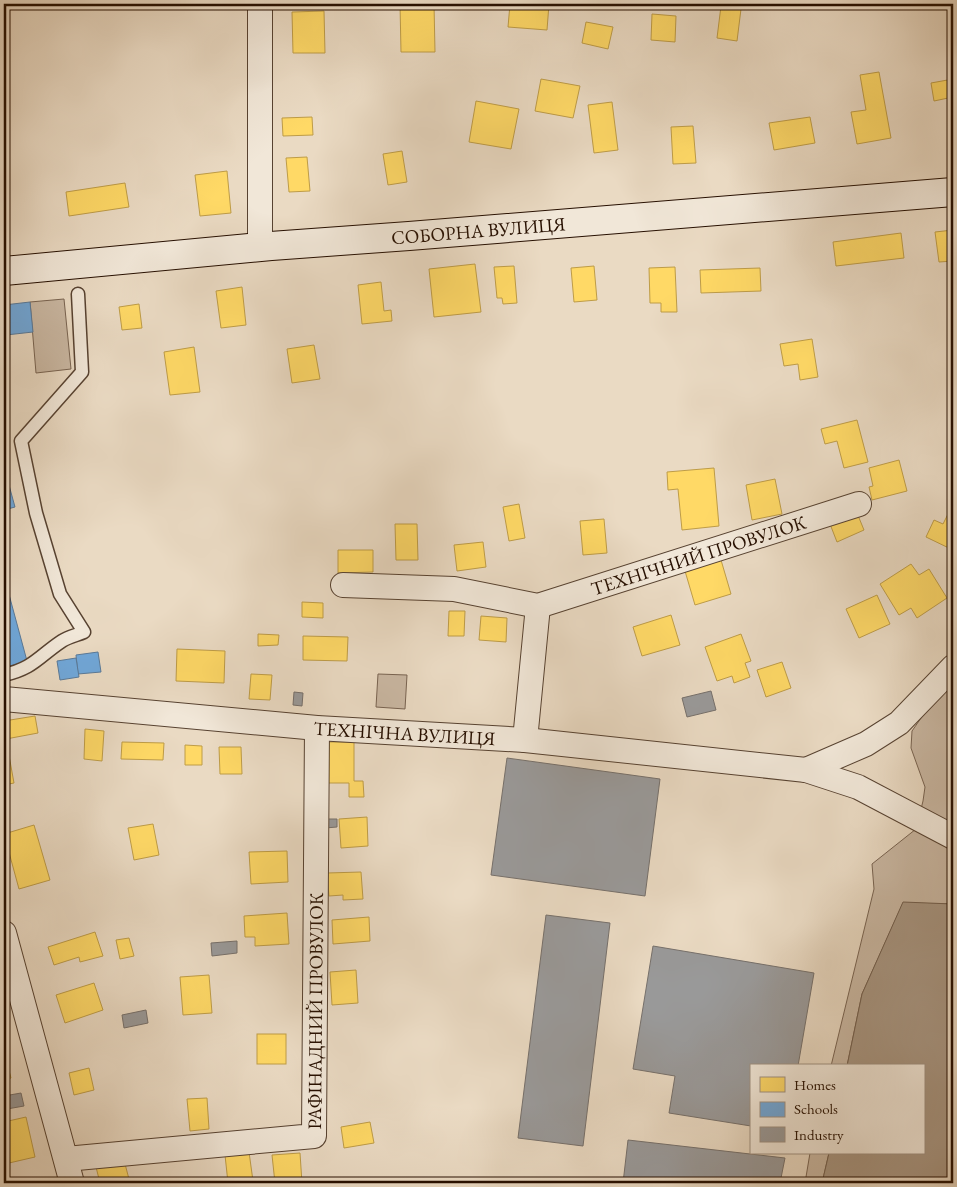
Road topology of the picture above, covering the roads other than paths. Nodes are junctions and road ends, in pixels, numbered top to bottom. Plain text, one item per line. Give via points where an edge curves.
1 (260, 4) edge
2 (953, 192) edge
3 (260, 248) junction
4 (4, 271) edge
5 (78, 294) dead end
6 (859, 504) dead end
7 (343, 585) dead end
8 (538, 606) junction
9 (953, 668) edge
10 (4, 675) edge
11 (4, 699) edge
12 (317, 728) junction
13 (525, 740) junction
14 (806, 770) junction
15 (953, 837) edge
16 (4, 934) edge
17 (66, 1159) junction
18 (72, 1183) edge

1 - 3 street
2 - 3 main road, СОБОРНА ВУЛИЦЯ
3 - 4 main road, СОБОРНА ВУЛИЦЯ
5 - 10 lane via 82,372 21,441 36,513 60,594 84,632 64,640 29,667
6 - 8 street, ТЕХНІЧНИЙ ПРОВУЛОК
7 - 8 street, ТЕХНІЧНИЙ ПРОВУЛОК via 454,589
8 - 13 street
9 - 14 street, ТЕХНІЧНА ВУЛИЦЯ via 899,723 866,744
11 - 12 street, ТЕХНІЧНА ВУЛИЦЯ
12 - 13 street, ТЕХНІЧНА ВУЛИЦЯ
12 - 17 street, РАФІНАДНИЙ ПРОВУЛОК via 314,1136
13 - 14 street, ТЕХНІЧНА ВУЛИЦЯ
14 - 15 street, ТЕХНІЧНА ВУЛИЦЯ via 858,787
16 - 17 street
17 - 18 street

